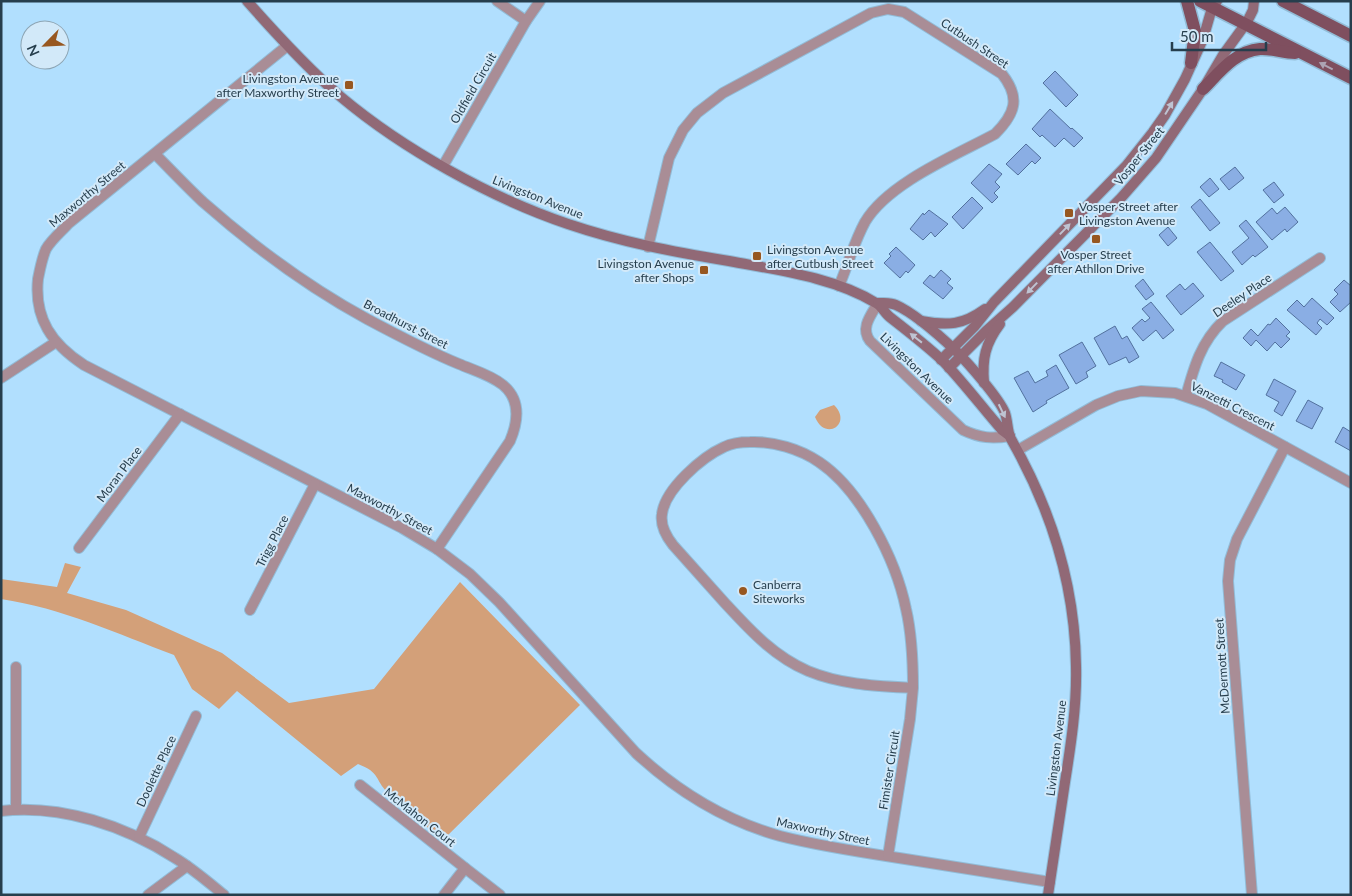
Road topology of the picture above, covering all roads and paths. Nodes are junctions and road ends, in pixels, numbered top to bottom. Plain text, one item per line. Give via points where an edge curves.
1 (247, 1) edge
2 (497, 1) edge
3 (540, 1) edge
4 (1187, 1) edge
5 (1200, 1) edge
6 (1254, 1) edge
7 (1283, 1) edge
8 (1214, 5) edge
9 (526, 21) junction
10 (1245, 25) junction
11 (1351, 36) edge
12 (286, 46) junction
13 (1302, 54) junction
14 (1191, 63) junction
15 (1351, 78) edge
16 (1203, 89) junction
17 (155, 154) junction
18 (443, 166) junction
19 (648, 247) junction
20 (1320, 258) dead end
21 (839, 286) junction
22 (994, 302) junction
23 (878, 303) junction
24 (1013, 307) junction
25 (920, 321) junction
26 (56, 342) junction
27 (953, 348) junction
28 (961, 356) junction
29 (941, 360) junction
30 (950, 368) junction
31 (1, 378) edge
32 (984, 383) junction
33 (1186, 396) junction
34 (180, 414) junction
35 (1010, 436) junction
36 (1285, 447) junction
37 (1018, 450) junction
38 (1351, 483) edge
39 (315, 484) junction
40 (79, 548) dead end
41 (437, 549) junction
42 (250, 610) dead end
43 (16, 667) dead end
44 (913, 688) junction
45 (196, 716) dead end
46 (360, 785) dead end
47 (16, 809) junction
48 (1, 811) edge
49 (139, 837) junction
50 (888, 856) junction
51 (187, 866) junction
52 (465, 868) junction
53 (1050, 882) junction
54 (148, 895) edge
55 (224, 895) edge
56 (444, 895) edge
57 (500, 895) edge
58 (1048, 895) edge
59 (1252, 895) edge

1 - 12 street, Livingston Avenue
2 - 9 street
3 - 9 street, Oldfield Circuit
4 - 14 main road via 1195,31
5 - 8 main road
6 - 10 street, Vosper Street
7 - 11 main road
8 - 10 main road
8 - 14 street, Vosper Street
9 - 18 street, Oldfield Circuit
10 - 13 main road
10 - 16 street, Vosper Street
12 - 17 street, Maxworthy Street
12 - 18 street, Livingston Avenue via 380,127
15 -> 13 main road
13 - 16 main road via 1260,49 1240,55
22 -> 14 street, Vosper Street via 1126,166 1165,115
16 -> 24 street, Vosper Street via 1156,158
17 - 26 street, Maxworthy Street via 70,223 46,249 39,273 38,305
17 - 41 street, Broadhurst Street via 226,222 307,282 395,334 490,377 503,385 512,397 517,411 510,441
18 - 19 street, Livingston Avenue via 492,193 542,214
19 - 21 street, Livingston Avenue via 784,271
19 - 21 street, Cutbush Street via 673,148 683,130 705,106 723,93 871,13 888,9 904,12 1002,74 1013,90 1014,104 1006,123 995,134 909,180 880,202 862,227
20 - 33 street, Deeley Place via 1216,328 1203,344
21 - 23 street, Livingston Avenue
22 - 25 street via 957,323
22 - 27 street, Vosper Street
23 - 25 street, Livingston Avenue via 896,304
29 -> 23 street, Livingston Avenue via 888,316
23 - 35 street, Livingston Avenue via 865,332 870,341 963,430 985,438
24 - 28 street, Vosper Street
24 - 32 street via 986,348
25 - 27 street, Livingston Avenue
26 - 31 street
26 - 34 street, Maxworthy Street via 84,365
27 - 28 street, Livingston Avenue
27 - 29 street, Vosper Street
28 - 30 street, Vosper Street
28 - 32 street, Livingston Avenue
29 - 30 street, Livingston Avenue
30 - 35 street, Livingston Avenue
32 -> 35 street, Livingston Avenue via 1004,412
33 - 36 street, Vanzetti Crescent
33 - 37 street, Vanzetti Crescent via 1153,391 1118,396
34 - 39 street, Maxworthy Street
34 - 40 street, Moran Place
35 - 37 street, Livingston Avenue
36 - 38 street, Vanzetti Crescent
36 - 59 street, McDermott Street via 1236,539 1228,581
37 - 53 street, Livingston Avenue via 1058,542 1076,641 1074,719
39 - 41 street, Maxworthy Street
39 - 42 street, Trigg Place
41 - 50 street, Maxworthy Street via 499,602 636,753 683,791 719,812 779,836
43 - 47 street
44 - 44 street, Fimister Circuit via 871,686 816,674 781,657 758,639 665,534 662,513 666,498 676,485 725,446 750,442 775,444 798,451 835,475 867,516 886,551 900,588 910,627
44 - 50 street, Fimister Circuit
45 - 49 street, Doolette Place
46 - 52 street, McMahon Court
47 - 48 street
47 - 49 street via 88,819
49 - 51 street
50 - 53 street, Maxworthy Street
51 - 54 street
51 - 55 street
52 - 56 street
52 - 57 street, McMahon Court
53 - 58 street, Livingston Avenue

